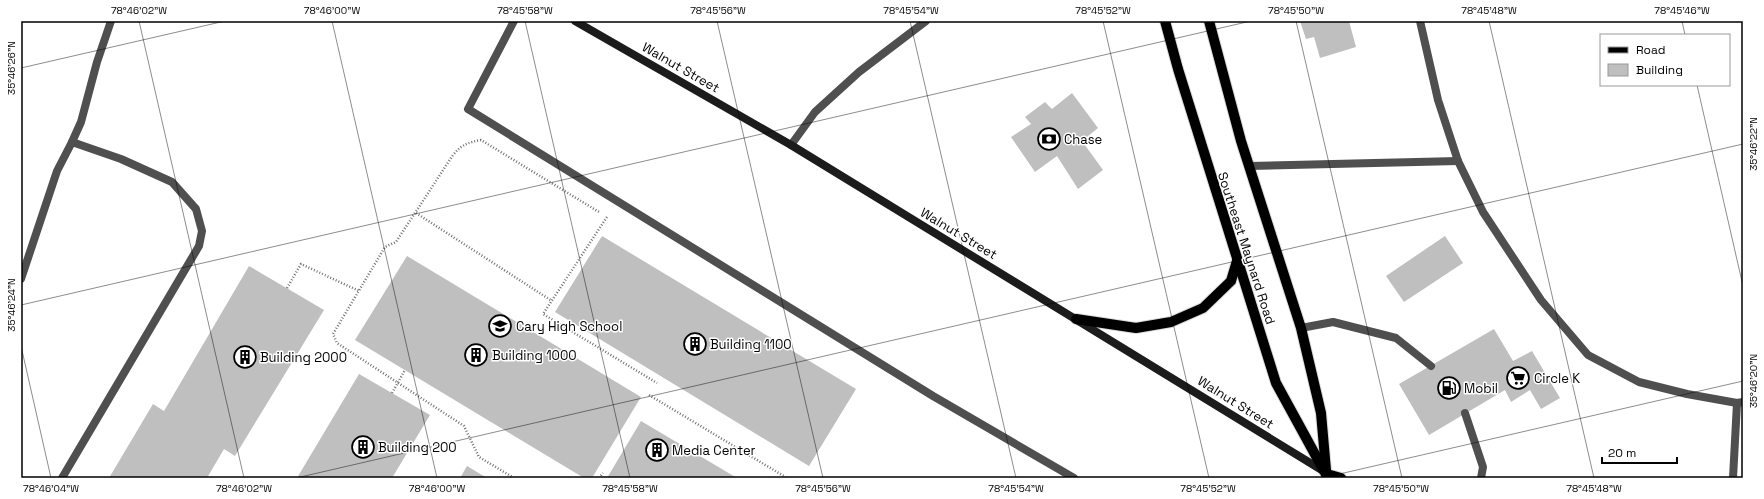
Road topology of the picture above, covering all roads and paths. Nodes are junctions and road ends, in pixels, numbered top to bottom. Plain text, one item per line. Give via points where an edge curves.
1 (111, 21) edge
2 (514, 21) edge
3 (575, 21) edge
4 (926, 21) edge
5 (1165, 21) edge
6 (1209, 21) edge
7 (1420, 21) edge
8 (72, 142) junction
9 (791, 145) junction
10 (1458, 161) junction
11 (1249, 166) junction
12 (416, 213) junction
13 (600, 213) dead end
14 (613, 221) dead end
15 (1237, 261) junction
16 (21, 279) edge
17 (287, 288) dead end
18 (359, 290) junction
19 (552, 301) junction
20 (1076, 319) junction
21 (1301, 328) junction
22 (1431, 366) dead end
23 (405, 370) dead end
24 (398, 382) junction
25 (657, 383) dead end
26 (392, 393) dead end
27 (650, 395) dead end
28 (1740, 403) edge
29 (1465, 413) dead end
30 (602, 473) dead end
31 (1329, 476) edge
32 (508, 477) edge
33 (62, 478) edge
34 (514, 478) edge
35 (599, 478) edge
36 (787, 478) edge
37 (1074, 478) edge
38 (1341, 478) edge
39 (1481, 478) edge
40 (1733, 478) edge

1 - 8 street via 81,122
2 - 37 street via 468,109 933,396
3 - 9 main road, Walnut Street
4 - 9 street via 859,72 815,112
5 - 15 main road, Southeast Maynard Road
6 - 11 main road, Southeast Maynard Road
7 - 10 street via 1438,100
8 - 16 street via 56,171
8 - 33 street via 121,159 172,182 196,209 202,231 200,246
9 - 20 main road, Walnut Street
10 - 11 street
10 - 28 street via 1483,212 1541,300 1588,355 1639,382
11 - 21 main road, Southeast Maynard Road
12 - 13 path via 460,146 481,140
12 - 18 path via 396,242 385,247
12 - 19 path
14 - 19 path via 607,217
15 - 20 main road via 1231,281 1203,308 1171,322 1136,328
15 - 31 main road, Southeast Maynard Road via 1276,383
17 - 18 path via 301,264
18 - 24 path via 333,334 337,343
19 - 25 path via 543,314
20 - 31 main road, Walnut Street
21 - 22 street via 1333,322 1396,338
21 - 31 main road, Southeast Maynard Road via 1321,413
23 - 24 path
24 - 26 path
24 - 32 path via 464,426 479,457
27 - 36 path
28 - 40 street
29 - 39 street via 1483,467
30 - 35 path
31 - 38 main road, Walnut Street
32 - 34 path

